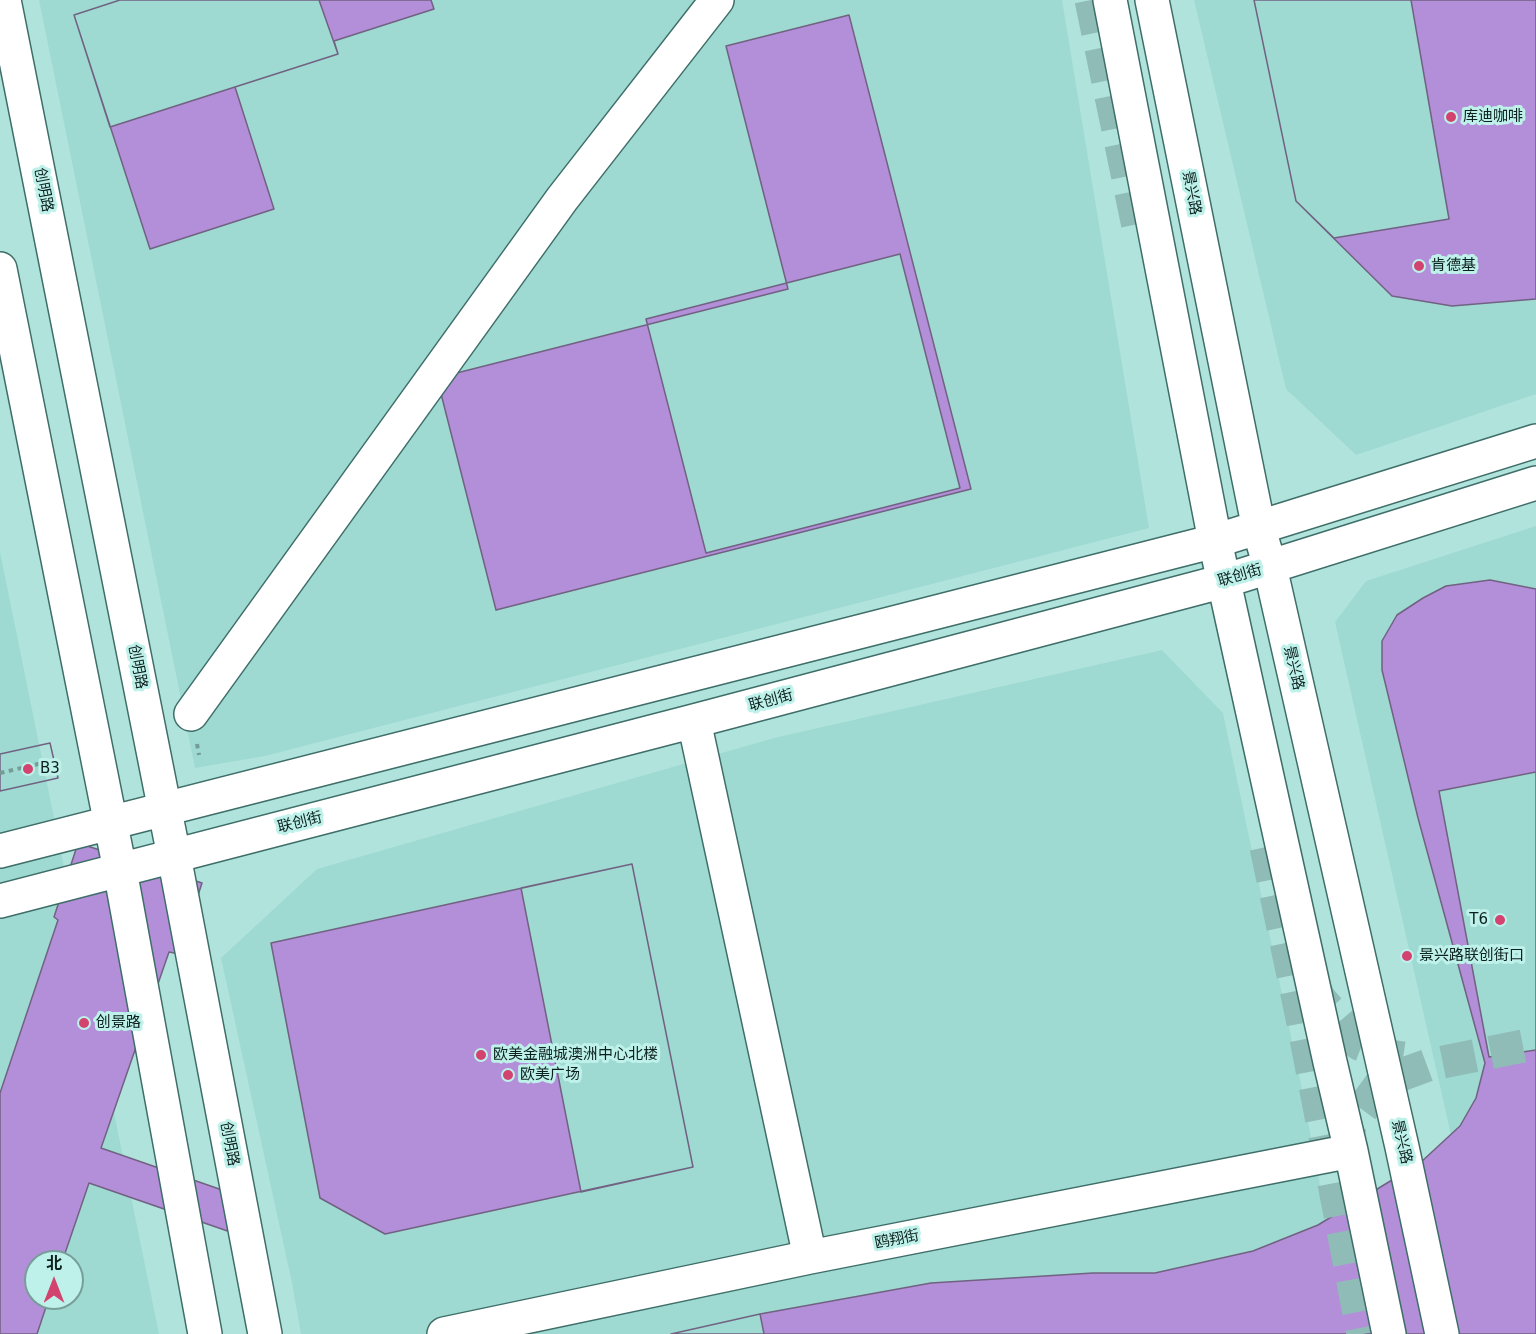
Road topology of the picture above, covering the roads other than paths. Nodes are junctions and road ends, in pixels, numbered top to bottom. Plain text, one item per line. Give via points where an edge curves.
1 (4, 0) edge
2 (717, 0) edge
3 (1110, 0) edge
4 (1152, 0) edge
5 (0, 269) edge
6 (1536, 441) edge
7 (1536, 483) edge
8 (1258, 528) junction
9 (1215, 541) junction
10 (1270, 567) junction
11 (1224, 581) junction
12 (191, 714) dead end
13 (694, 721) junction
14 (165, 809) junction
15 (111, 822) junction
16 (0, 851) edge
17 (174, 856) junction
18 (120, 870) junction
19 (0, 901) edge
20 (1351, 1151) junction
21 (810, 1257) junction
22 (205, 1334) edge
23 (265, 1334) edge
24 (444, 1334) edge
25 (1389, 1334) edge
26 (1442, 1334) edge

1 - 14 street, 创明路
2 - 12 street via 562,199
3 - 9 street
4 - 8 street, 景兴路
5 - 15 street
6 - 8 street
7 - 10 street, 联创街
8 - 9 street
8 - 10 street, 景兴路
9 - 11 street
9 - 14 street
10 - 11 street, 联创街
10 - 26 street, 景兴路
11 - 13 street, 联创街
11 - 20 street
13 - 17 street, 联创街
13 - 21 street
14 - 15 street
14 - 17 street, 创明路
15 - 16 street
15 - 18 street
17 - 18 street, 联创街
17 - 23 street, 创明路
18 - 19 street, 联创街
18 - 22 street
20 - 21 street, 鸥翔街
20 - 25 street
21 - 24 street, 鸥翔街

